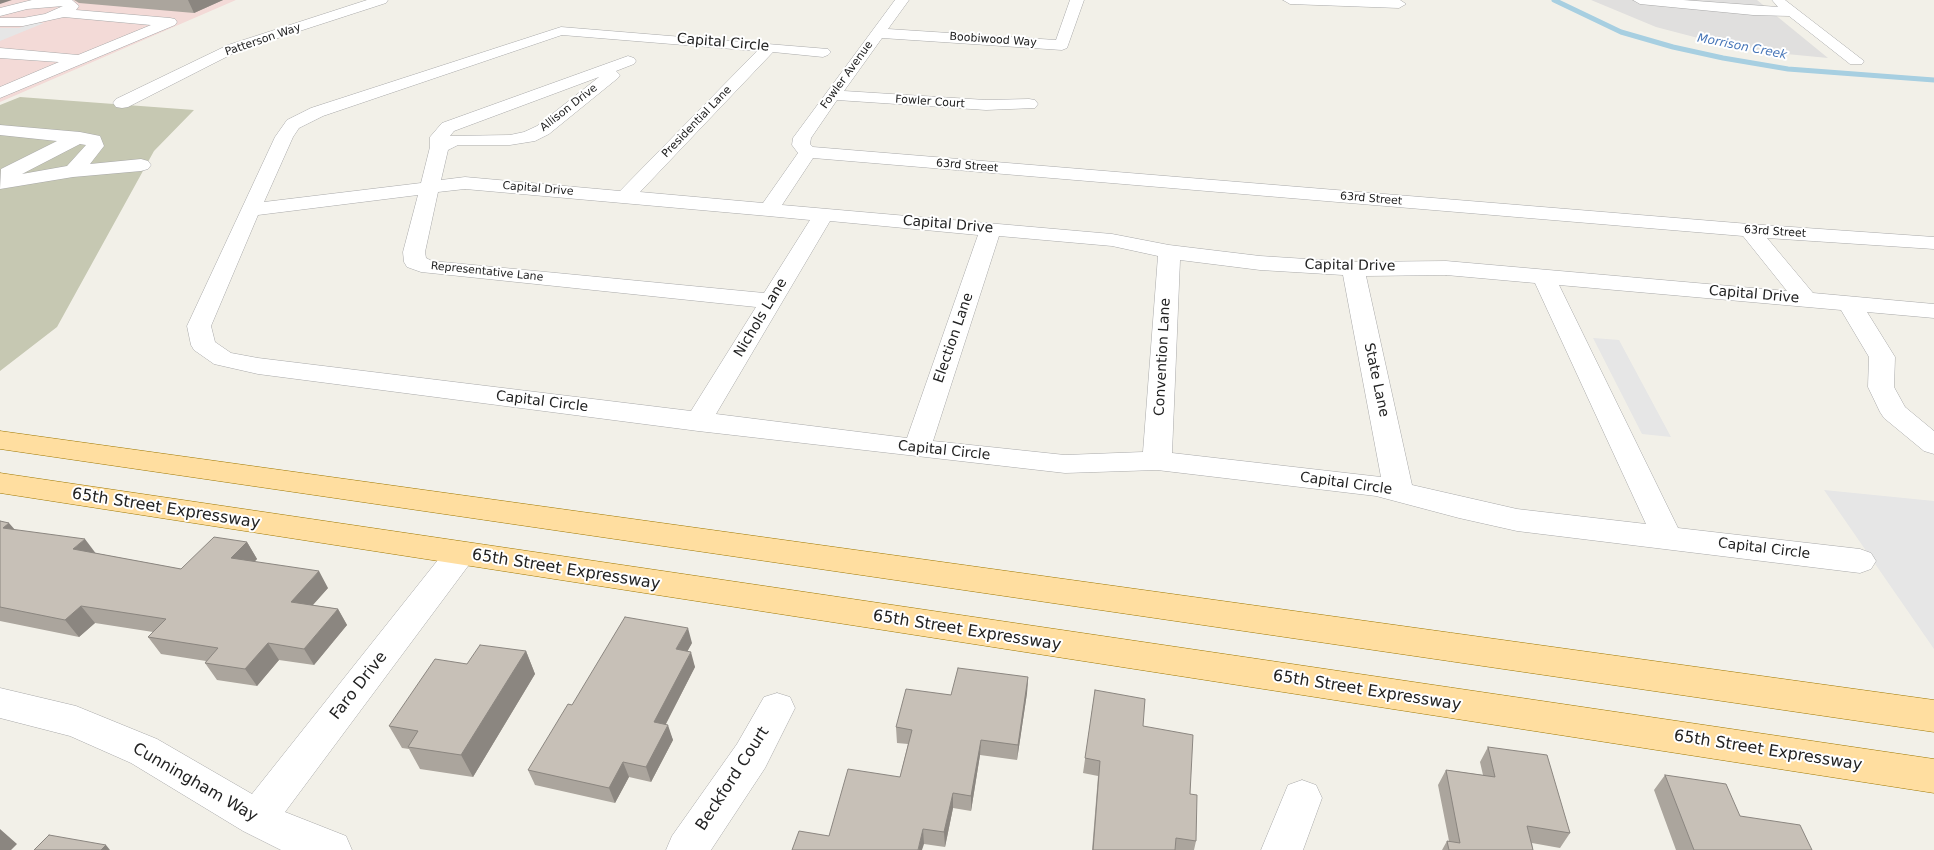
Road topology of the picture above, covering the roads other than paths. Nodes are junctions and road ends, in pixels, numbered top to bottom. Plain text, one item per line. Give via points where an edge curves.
1 (381, 0) edge
2 (902, 0) edge
3 (1077, 0) edge
4 (1290, 0) edge
5 (1640, 0) edge
6 (1777, 0) edge
7 (40, 1) edge
8 (1399, 4) dead end
9 (72, 6) edge
10 (0, 12) edge
11 (1735, 12) junction
12 (1793, 12) junction
13 (0, 22) edge
14 (22, 22) junction
15 (1805, 22) junction
16 (0, 31) edge
17 (878, 33) junction
18 (654, 38) junction
19 (770, 47) junction
20 (823, 52) dead end
21 (0, 53) edge
22 (79, 60) junction
23 (628, 61) junction
24 (1856, 61) dead end
25 (0, 93) edge
26 (832, 95) junction
27 (122, 103) dead end
28 (1029, 104) dead end
29 (80, 137) junction
30 (1, 138) edge
31 (439, 147) junction
32 (808, 152) junction
33 (141, 165) dead end
34 (73, 172) junction
35 (0, 177) edge
36 (0, 183) edge
37 (428, 188) junction
38 (625, 197) junction
39 (250, 210) junction
40 (768, 210) junction
41 (823, 215) junction
42 (991, 229) junction
43 (1749, 230) junction
44 (1934, 243) edge
45 (1169, 252) junction
46 (1353, 269) junction
47 (1544, 277) junction
48 (1806, 300) junction
49 (771, 301) junction
50 (1849, 303) junction
51 (1934, 311) edge
52 (698, 422) junction
53 (0, 440) edge
54 (1934, 445) edge
55 (917, 448) junction
56 (1157, 461) junction
57 (0, 484) edge
58 (1399, 492) junction
59 (1667, 537) junction
60 (460, 554) junction
61 (1860, 561) dead end
62 (0, 703) edge
63 (777, 708) dead end
64 (1934, 716) edge
65 (1934, 776) edge
66 (1302, 798) dead end
67 (257, 818) junction
68 (331, 850) edge
69 (687, 850) edge
70 (1282, 850) edge

1 - 27 street, Patterson Way via 233,48
2 - 17 street, Fowler Avenue
3 - 17 street, Boobiwood Way via 1062,44
4 - 8 street
5 - 11 street via 1696,5 1714,12
6 - 12 street
7 - 9 street
7 - 10 street
9 - 14 street
9 - 22 street via 170,22
11 - 12 street
11 - 15 street
12 - 15 street
13 - 14 street
14 - 16 street
15 - 24 street
17 - 26 street, Fowler Avenue
18 - 19 street, Capital Circle
18 - 23 street, Allison Drive
18 - 39 street, Capital Circle via 561,31 317,112 293,124 284,137
19 - 20 street, Capital Circle
19 - 38 street, Presidential Lane
21 - 22 street
22 - 25 street
23 - 31 street, Representative Lane via 448,127 439,137
23 - 31 street, Allison Drive via 530,137 455,140
26 - 28 street, Fowler Court via 986,106
26 - 32 street, Fowler Avenue via 802,138 801,145
29 - 30 street via 32,133
29 - 34 street via 94,140 95,146
29 - 35 street
31 - 37 street, Representative Lane
32 - 40 street
32 - 43 street, 63rd Street
33 - 34 street
34 - 36 street
37 - 38 street, Capital Drive via 465,182
37 - 39 street, Capital Drive
37 - 49 street, Representative Lane via 414,252 415,262 430,267
38 - 40 street, Capital Drive
39 - 52 street, Capital Circle via 199,326 203,345 223,359
40 - 41 street, Capital Drive
41 - 42 street, Capital Drive
41 - 49 street, Nichols Lane
42 - 45 street, Capital Drive via 1112,240
42 - 55 street, Election Lane
43 - 44 street, 63rd Street
43 - 48 street
45 - 46 street, Capital Drive via 1260,263
45 - 56 street, Convention Lane
46 - 47 street, Capital Drive via 1427,267
46 - 58 street, State Lane
47 - 48 street, Capital Drive
47 - 59 street
48 - 50 street, Capital Drive
49 - 52 street, Nichols Lane
50 - 51 street, Capital Drive
50 - 54 street via 1882,357 1881,387 1894,412
52 - 55 street, Capital Circle
53 - 64 main road
55 - 56 street, Capital Circle via 1065,464
56 - 58 street, Capital Circle via 1376,486
57 - 60 main road, 65th Street Expressway
58 - 59 street, Capital Circle via 1517,520
59 - 61 street, Capital Circle
60 - 65 main road, 65th Street Expressway
60 - 67 street, Faro Drive
62 - 67 street, Cunningham Way via 76,722 144,751
63 - 69 street, Beckford Court via 751,756
66 - 70 street
67 - 68 street, Cunningham Way via 283,832

